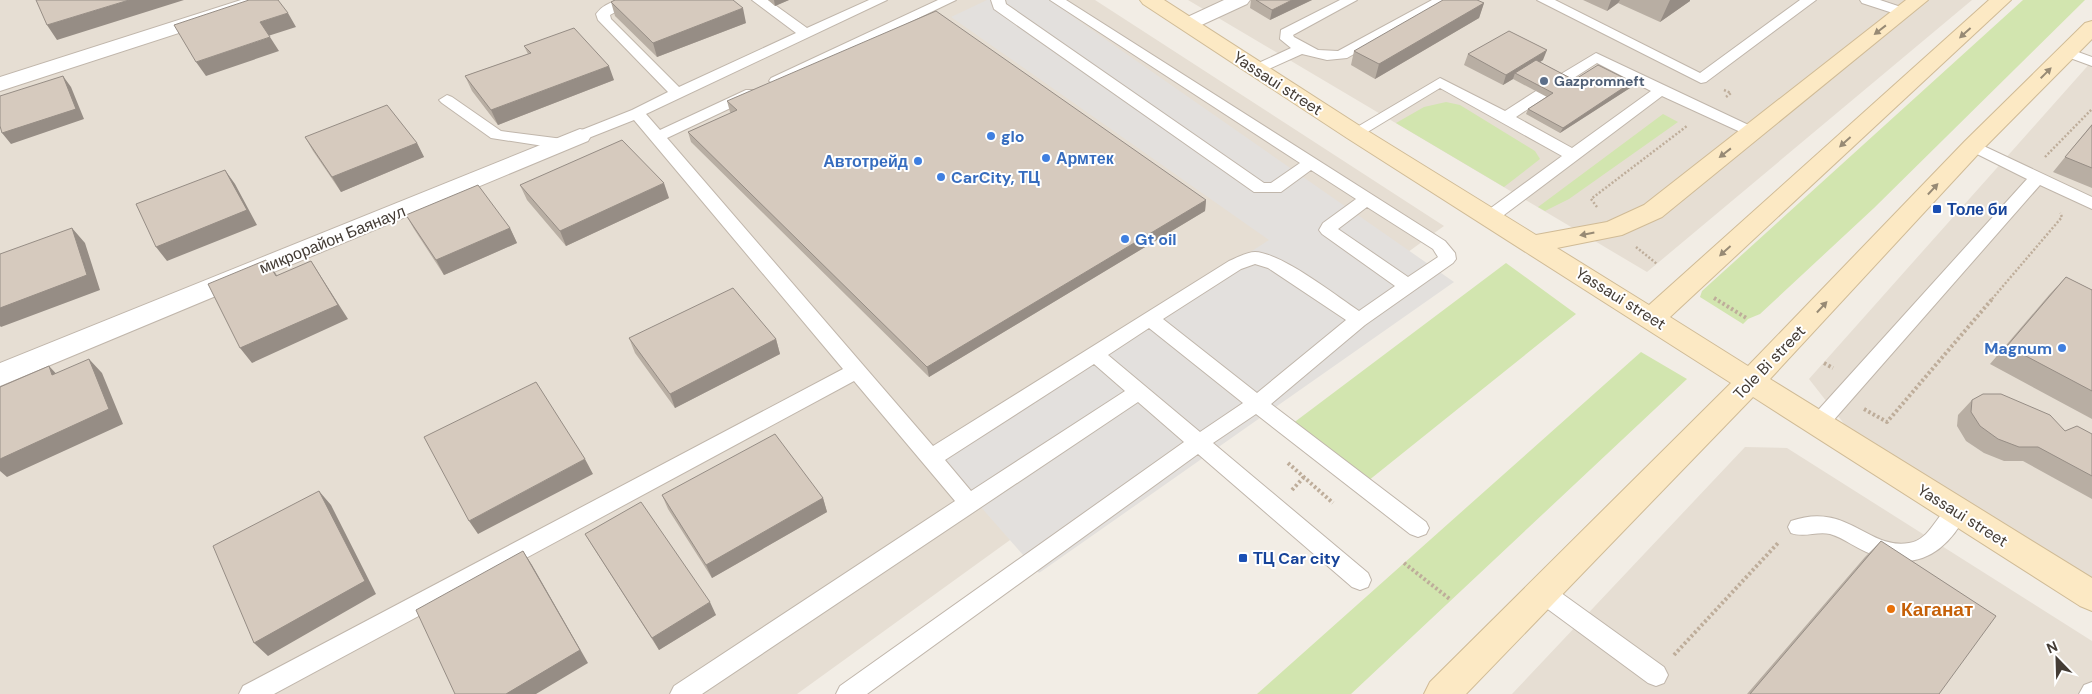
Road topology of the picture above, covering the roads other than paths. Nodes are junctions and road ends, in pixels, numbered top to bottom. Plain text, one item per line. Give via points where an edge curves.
1 (261, 0) edge
2 (630, 0) edge
3 (759, 0) edge
4 (880, 0) edge
5 (949, 0) edge
6 (998, 0) edge
7 (1057, 0) edge
8 (1150, 0) edge
9 (1240, 0) edge
10 (1350, 0) edge
11 (1442, 0) edge
12 (1544, 0) edge
13 (1809, 0) edge
14 (1867, 0) edge
15 (2001, 0) edge
16 (1910, 6) edge
17 (1188, 24) junction
18 (2092, 27) edge
19 (806, 34) junction
20 (1300, 49) junction
21 (2067, 52) junction
22 (2092, 62) edge
23 (1257, 69) junction
24 (1562, 80) edge
25 (0, 84) edge
26 (1661, 90) junction
27 (677, 93) junction
28 (1541, 94) edge
29 (447, 100) dead end
30 (637, 113) junction
31 (1505, 117) junction
32 (1752, 132) junction
33 (1354, 133) junction
34 (657, 137) junction
35 (572, 140) junction
36 (1972, 146) junction
37 (1574, 156) junction
38 (1311, 163) junction
39 (2041, 180) junction
40 (1367, 199) junction
41 (2092, 204) edge
42 (1490, 217) junction
43 (1533, 244) junction
44 (1408, 286) junction
45 (1150, 318) junction
46 (1652, 318) junction
47 (1360, 320) junction
48 (1095, 354) junction
49 (857, 370) junction
50 (0, 375) edge
51 (1751, 380) junction
52 (1139, 392) junction
53 (1257, 404) junction
54 (1818, 424) junction
55 (1198, 443) junction
56 (932, 458) junction
57 (969, 502) junction
58 (1957, 511) junction
59 (1799, 527) road end
60 (1418, 528) dead end
61 (1360, 580) dead end
62 (1542, 592) junction
63 (2092, 596) edge
64 (1656, 675) road end
65 (251, 694) edge
66 (682, 694) edge
67 (848, 694) edge
68 (1442, 694) edge

1 - 25 street
2 - 27 lane via 609,8 603,14 605,20
3 - 19 lane
4 - 19 lane
5 - 34 lane
6 - 38 lane via 999,6 1260,188 1274,188
7 - 38 lane
8 - 17 main road, Yassaui street
9 - 17 street
10 - 20 lane via 1286,32 1287,39
11 - 20 lane via 1342,55 1329,58
12 - 13 lane via 1701,79
14 - 16 lane
15 -> 46 main road
16 -> 32 main road
17 - 23 main road, Yassaui street
18 - 21 main road, Tole Bi street
19 - 27 lane
20 - 23 lane
21 - 22 lane
36 -> 21 main road, Tole Bi street
23 - 33 main road, Yassaui street
24 - 26 lane via 1596,58
26 - 32 lane
26 - 37 lane
27 - 30 lane
28 - 31 lane
29 - 35 lane via 497,135
30 - 34 lane
30 - 35 lane
31 - 33 lane via 1440,82
31 - 37 lane
32 -> 43 main road via 1653,210 1613,229
33 - 42 main road, Yassaui street
34 - 49 lane
35 - 50 street, микрорайон Баянаул
36 - 39 lane
51 -> 36 main road, Tole Bi street
37 - 42 lane
38 - 40 lane
39 - 41 lane
39 - 54 lane
40 - 44 lane via 1328,230
40 - 44 lane via 1439,245 1446,253 1447,259
42 - 43 main road, Yassaui street
43 - 46 main road, Yassaui street
44 - 47 lane
45 - 47 lane via 1235,264 1254,258 1274,264
45 - 48 lane
45 - 53 lane
46 - 51 main road, Yassaui street
47 - 53 lane
48 - 52 lane
48 - 56 lane
49 - 56 lane
49 - 65 lane
51 - 54 main road, Yassaui street
51 - 62 main road, Tole Bi street
52 - 55 lane
52 - 57 lane
53 - 55 lane
53 - 60 lane
54 - 58 main road, Yassaui street
55 - 61 lane
55 - 67 lane
56 - 57 lane
57 - 66 lane
58 - 59 lane via 1928,546 1909,555 1886,552 1862,538 1828,525
58 - 63 main road, Yassaui street
62 - 64 lane
62 - 68 main road, Tole Bi street

